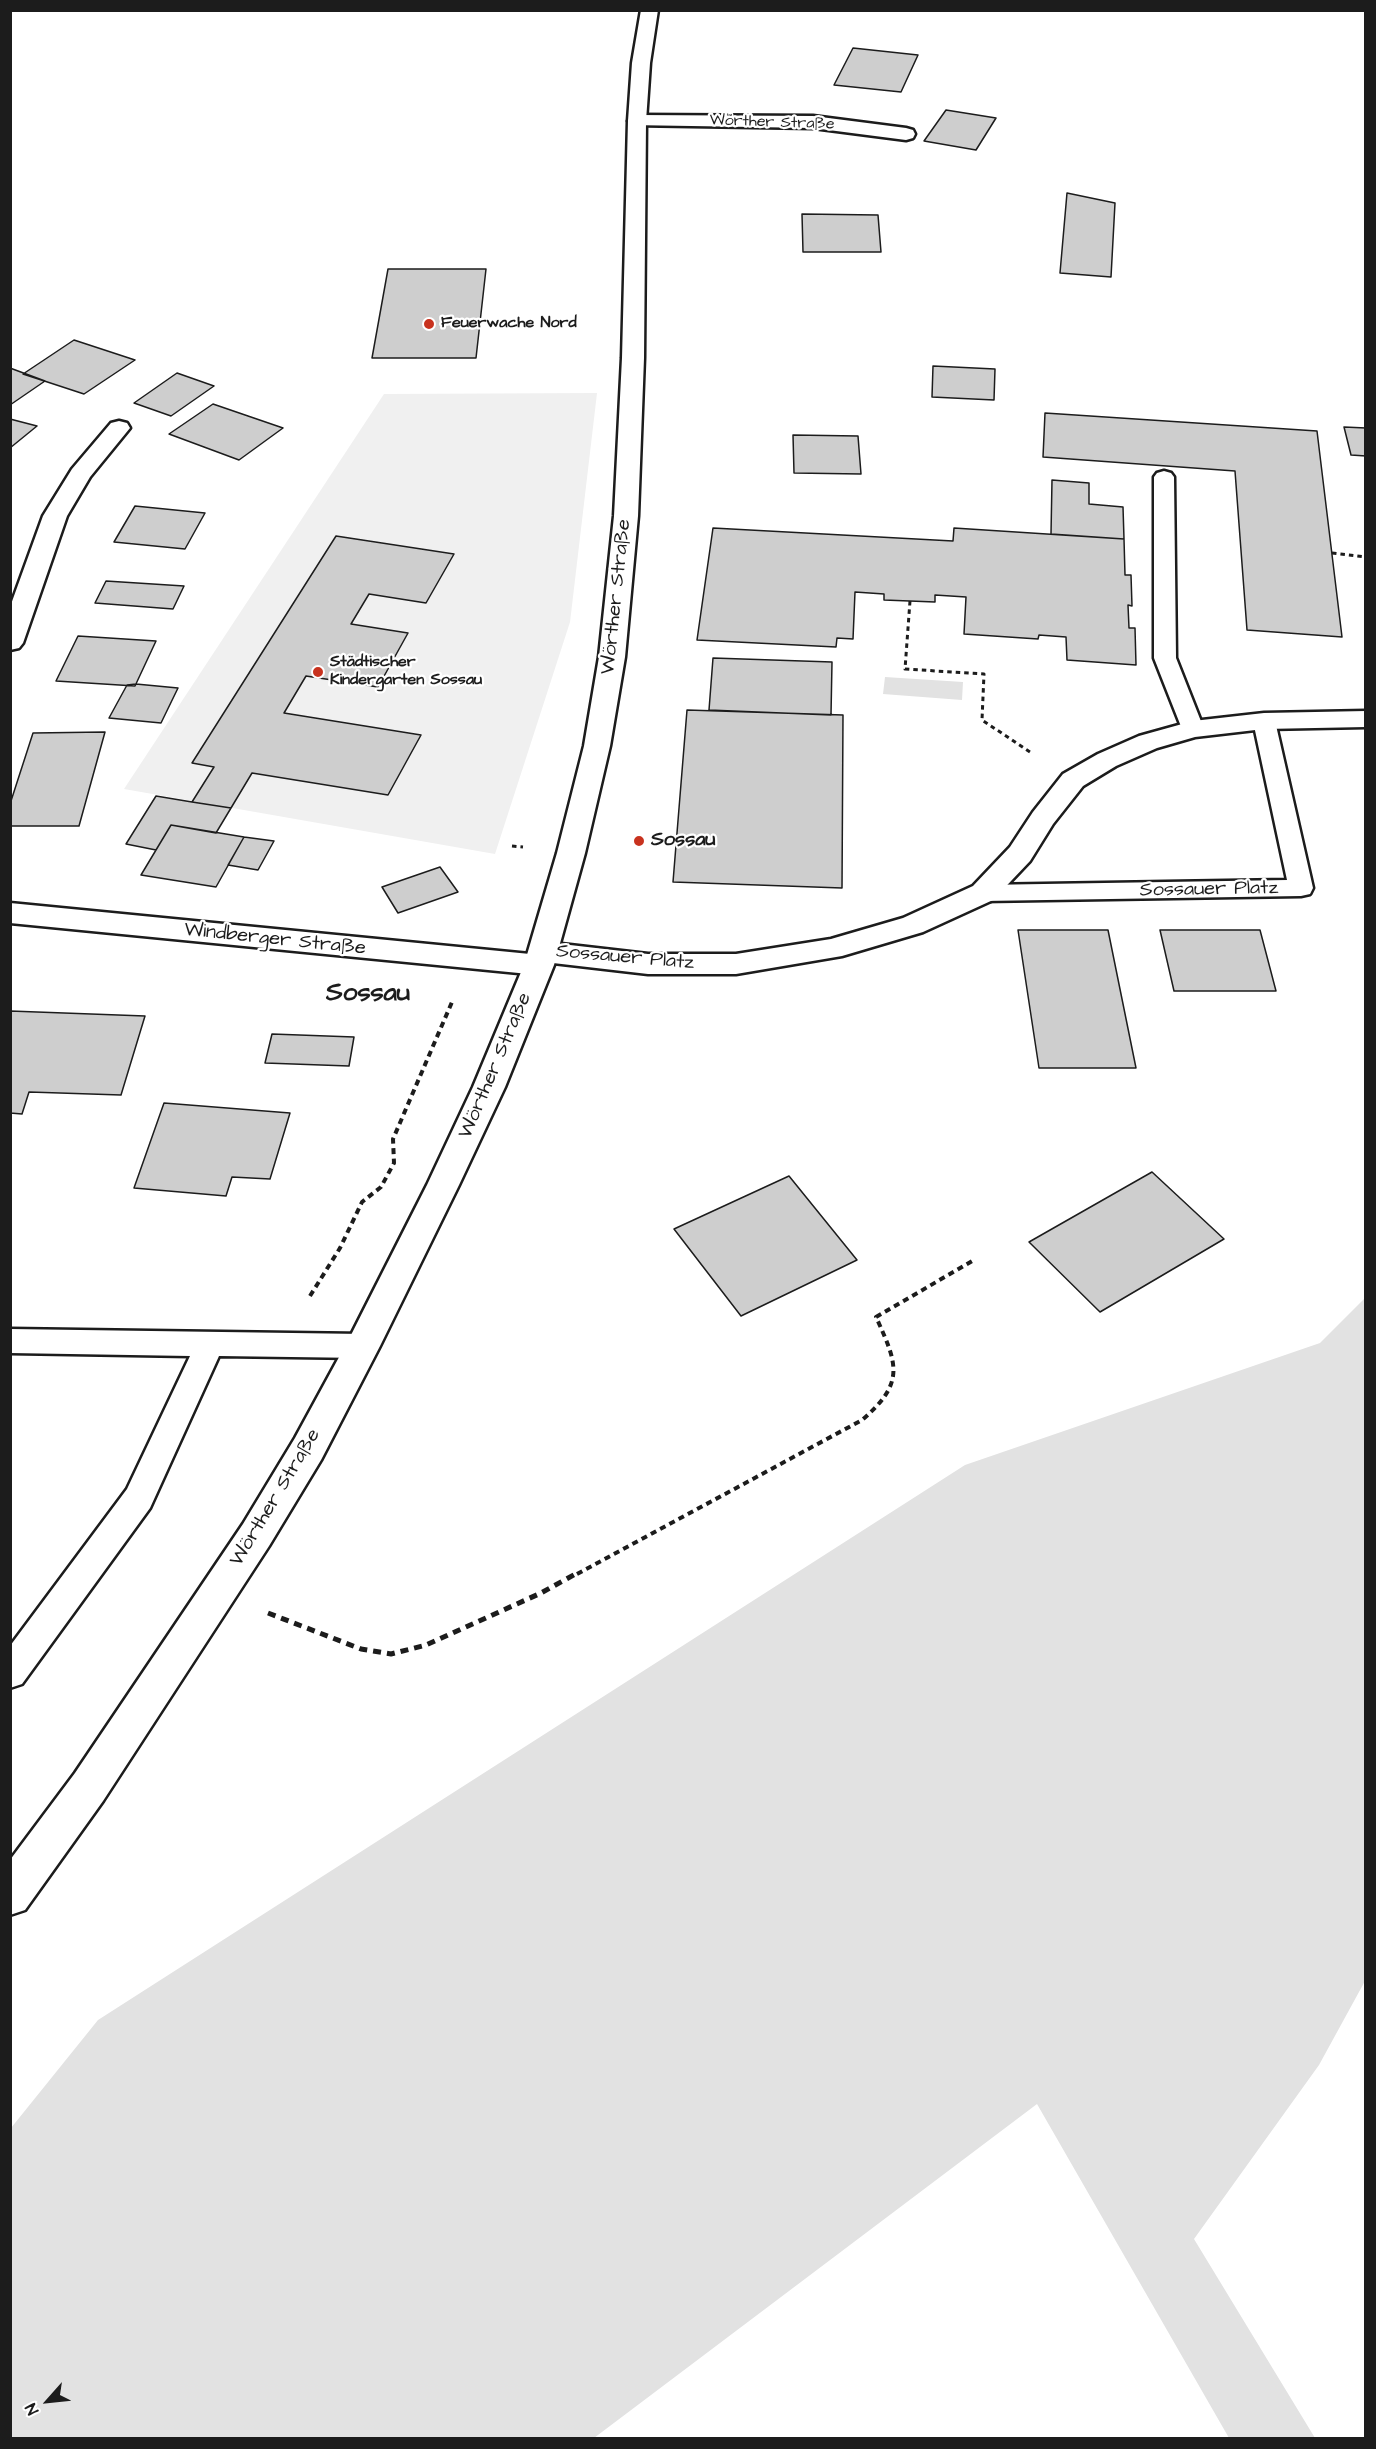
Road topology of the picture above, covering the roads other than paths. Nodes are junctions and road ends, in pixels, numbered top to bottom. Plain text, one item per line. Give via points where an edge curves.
1 (650, 10) edge
2 (637, 121) junction
3 (906, 134) dead end
4 (119, 428) dead end
5 (1164, 477) dead end
6 (10, 643) edge
7 (1365, 719) edge
8 (1264, 721) junction
9 (1193, 729) junction
10 (983, 892) junction
11 (10, 913) edge
12 (542, 958) junction
13 (10, 1341) edge
14 (210, 1344) junction
15 (363, 1346) junction
16 (10, 1673) edge
17 (10, 1895) edge

1 - 2 street, Wörther Straße
2 - 3 street, Wörther Straße via 813,122
2 - 12 street, Wörther Straße via 626,516 612,657 597,746
4 - 6 street via 80,474 55,516
5 - 9 lane via 1165,658
7 - 8 street, Sossauer Platz
8 - 9 street, Sossauer Platz
8 - 10 lane, Sossauer Platz via 1300,888
9 - 10 street, Sossauer Platz via 1148,742 1073,780 1020,854
10 - 12 street, Sossauer Platz via 913,925 832,949 736,964
11 - 12 street, Windberger Straße via 468,959
12 - 15 street, Wörther Straße via 489,1087
13 - 14 lane
14 - 15 lane
14 - 16 lane via 140,1498
15 - 17 street, Wörther Straße via 308,1449 217,1594 89,1787

